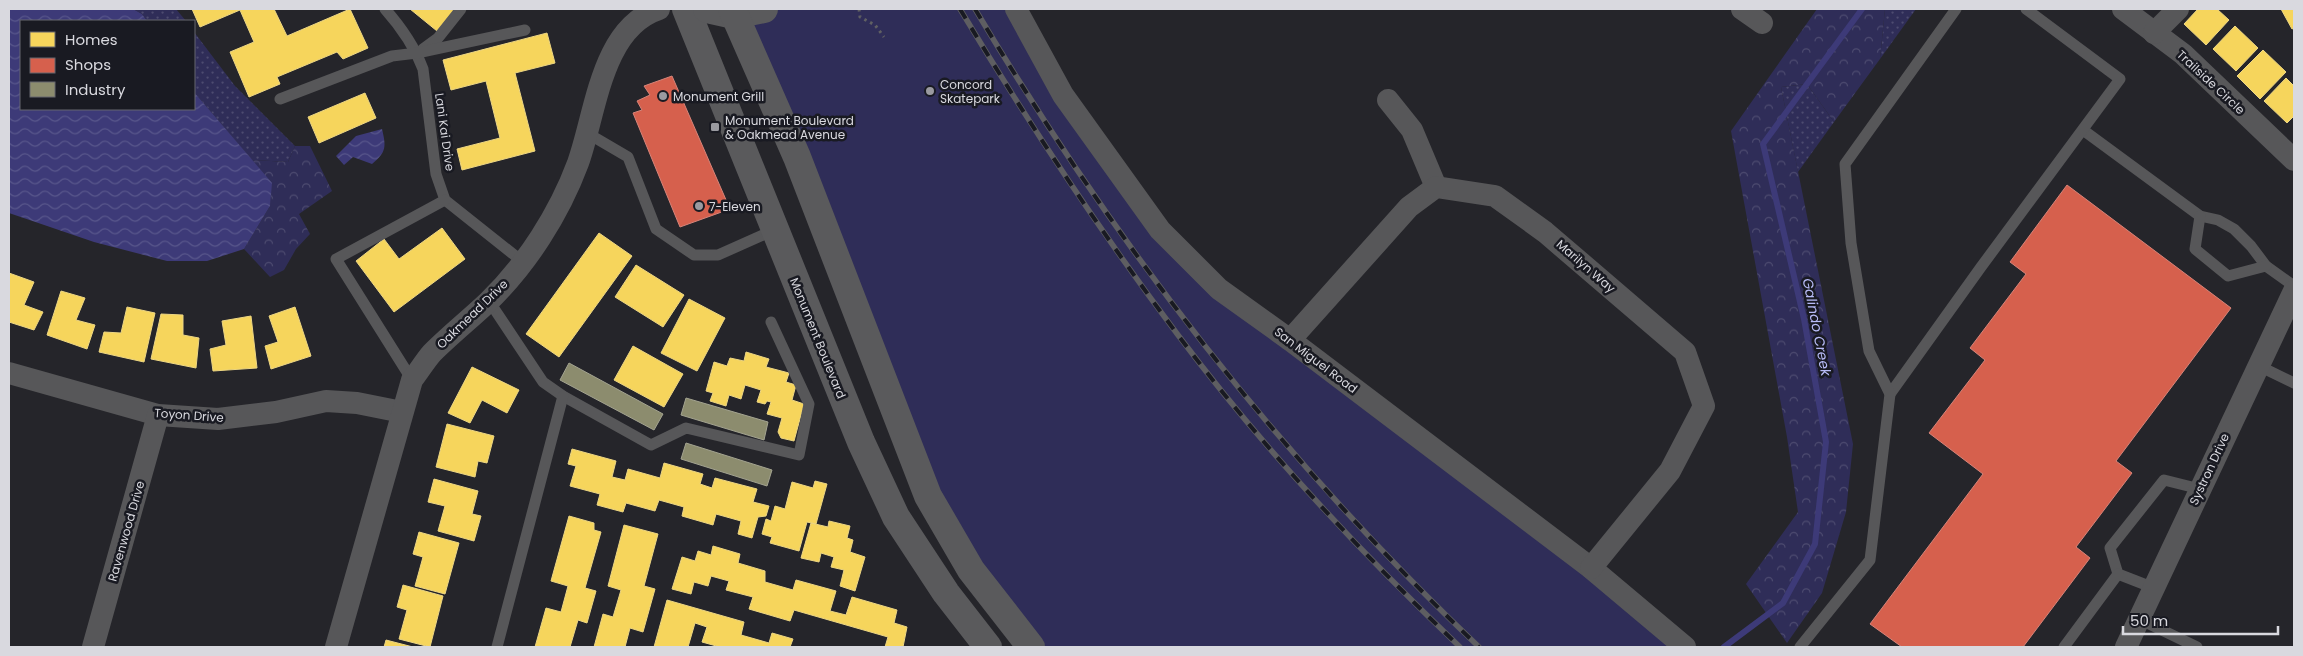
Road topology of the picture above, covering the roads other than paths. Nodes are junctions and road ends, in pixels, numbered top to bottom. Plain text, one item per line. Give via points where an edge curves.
1 (385, 9) edge
2 (461, 9) edge
3 (659, 9) edge
4 (686, 9) edge
5 (707, 9) edge
6 (764, 9) edge
7 (1016, 9) edge
8 (1742, 9) edge
9 (1956, 9) edge
10 (2026, 9) edge
11 (2123, 9) edge
12 (2178, 9) edge
13 (733, 12) edge
14 (1762, 23) dead end
15 (525, 30) dead end
16 (2154, 33) junction
17 (417, 53) junction
18 (280, 99) dead end
19 (1388, 100) dead end
20 (2083, 130) junction
21 (587, 133) junction
22 (2294, 160) edge
23 (1436, 187) junction
24 (445, 200) junction
25 (2200, 216) junction
26 (774, 230) junction
27 (523, 262) junction
28 (2266, 266) junction
29 (2294, 286) edge
30 (2294, 291) edge
31 (489, 301) junction
32 (771, 322) dead end
33 (1290, 340) junction
34 (2259, 366) junction
35 (9, 374) edge
36 (412, 380) junction
37 (2294, 383) edge
38 (1890, 394) junction
39 (563, 396) junction
40 (402, 412) junction
41 (158, 415) junction
42 (2200, 489) junction
43 (1591, 568) junction
44 (2118, 574) junction
45 (2154, 588) junction
46 (2139, 619) junction
47 (2190, 646) edge
48 (93, 647) edge
49 (336, 647) edge
50 (497, 647) edge
51 (988, 647) edge
52 (1030, 647) edge
53 (1685, 647) edge
54 (1800, 647) edge
55 (2064, 647) edge
56 (2126, 647) edge

1 - 17 lane, Lani Kai Drive
2 - 17 lane via 438,38
3 - 21 street, Oakmead Drive via 632,24 608,63
4 - 26 main road, Monument Boulevard
5 - 13 main road
6 - 13 main road
7 - 33 street, San Miguel Road via 1063,95 1160,230 1219,289
8 - 14 street
9 - 38 lane via 1844,164 1851,243 1869,351
10 - 20 lane via 2120,79
11 - 16 street, Trailside Circle
12 - 16 street
13 - 52 main road via 797,157 928,496 971,570
15 - 17 lane
16 - 22 street, Trailside Circle via 2183,54
17 - 18 lane via 392,56
17 - 24 lane, Lani Kai Drive via 423,69 436,174
19 - 23 street via 1412,130
20 - 25 lane
20 - 38 lane
21 - 26 lane via 628,156 656,229 694,255 718,255
21 - 27 street, Oakmead Drive via 578,163 555,213
23 - 33 street via 1409,207
23 - 43 street, Marilyn Way via 1494,196 1545,232 1685,352 1704,406 1670,471
24 - 27 lane
24 - 36 lane via 336,259
25 - 28 lane via 2218,220 2234,229
25 - 28 lane via 2195,249 2228,276
26 - 51 main road, Monument Boulevard via 861,442 896,517 946,593
27 - 31 street, Oakmead Drive
28 - 29 lane
30 - 34 street, Systron Drive
31 - 36 street, Oakmead Drive via 432,354
31 - 39 lane via 543,382
32 - 39 lane via 809,404 799,454 686,428 651,445
33 - 43 street, San Miguel Road
34 - 37 lane
34 - 42 street, Systron Drive
35 - 41 street, Toyon Drive
36 - 40 street, Oakmead Drive
38 - 54 lane via 1870,560
39 - 50 lane
40 - 41 street, Toyon Drive via 358,403 326,401 276,412 218,418
40 - 49 street, Oakmead Drive
41 - 48 street, Ravenwood Drive
42 - 44 lane via 2164,480 2110,548
42 - 45 street, Systron Drive
43 - 53 street, San Miguel Road
44 - 45 lane
44 - 55 lane
45 - 46 street, Systron Drive
46 - 47 lane
46 - 56 street, Systron Drive

